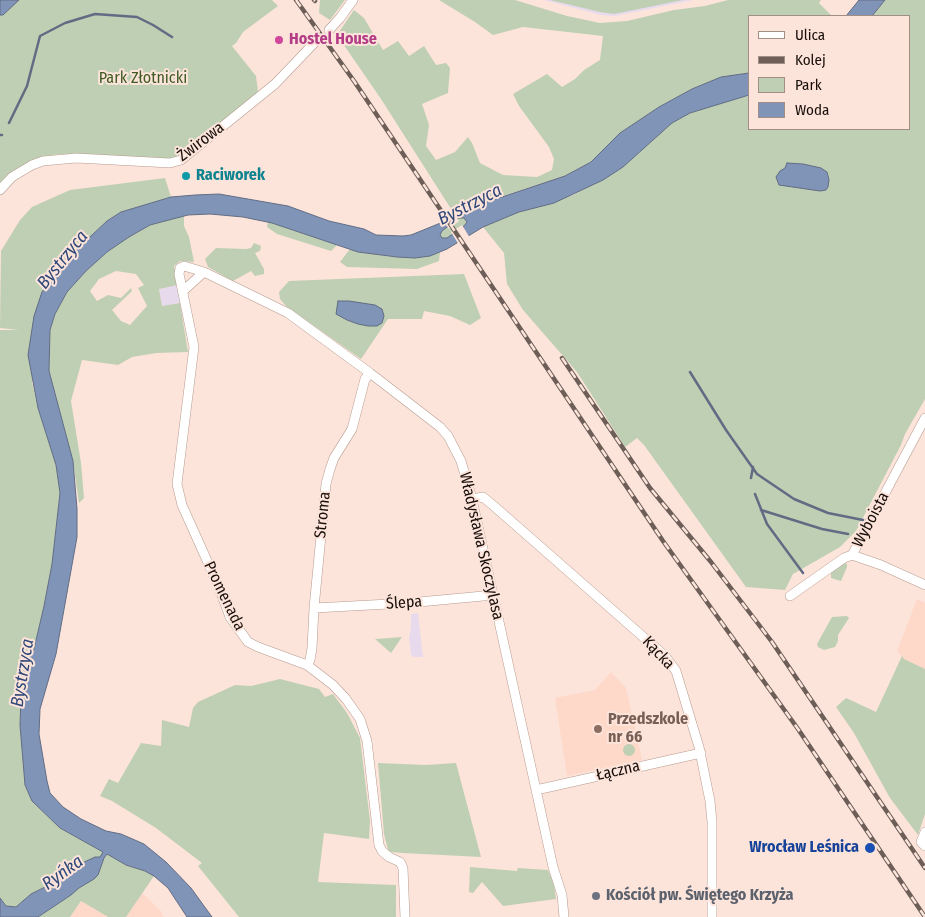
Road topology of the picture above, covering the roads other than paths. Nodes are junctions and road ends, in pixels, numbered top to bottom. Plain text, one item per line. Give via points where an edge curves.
1 (353, 0) edge
2 (328, 30) dead end
3 (319, 38) dead end
4 (0, 190) edge
5 (204, 272) junction
6 (183, 290) junction
7 (370, 373) junction
8 (925, 418) edge
9 (472, 499) junction
10 (852, 555) junction
11 (925, 585) edge
12 (494, 595) junction
13 (790, 596) dead end
14 (314, 608) junction
15 (307, 665) junction
16 (701, 753) junction
17 (536, 790) junction
18 (925, 832) edge
19 (925, 846) edge
20 (405, 917) edge
21 (564, 917) edge
22 (712, 917) edge

1 - 2 street
3 - 4 street, Żwirowa via 275,84 181,160 170,163 76,158 43,160 12,177
5 - 6 street
5 - 6 street, Promenada via 188,266 180,268
5 - 7 street, Władysława Skoczylasa via 288,313
6 - 15 street, Promenada via 194,347 177,484 182,505 230,617 248,642
7 - 9 street, Władysława Skoczylasa via 448,436 461,461
7 - 14 street, Stroma via 352,429 330,469 326,484
8 - 10 street, Wyboista
9 - 12 street, Władysława Skoczylasa
9 - 16 street, Kącka via 483,497 495,506 665,656 676,671
10 - 11 street
10 - 13 street, Wyboista
12 - 14 street, Ślepa
12 - 17 street, Władysława Skoczylasa
14 - 15 street, Stroma via 312,648
15 - 20 street, Promenada via 339,692 360,720 367,741 379,845 389,857 400,862
16 - 17 street, Łączna
16 - 22 street, Kącka via 712,822
17 - 21 street, Władysława Skoczylasa via 562,895
18 - 19 street via 921,842

